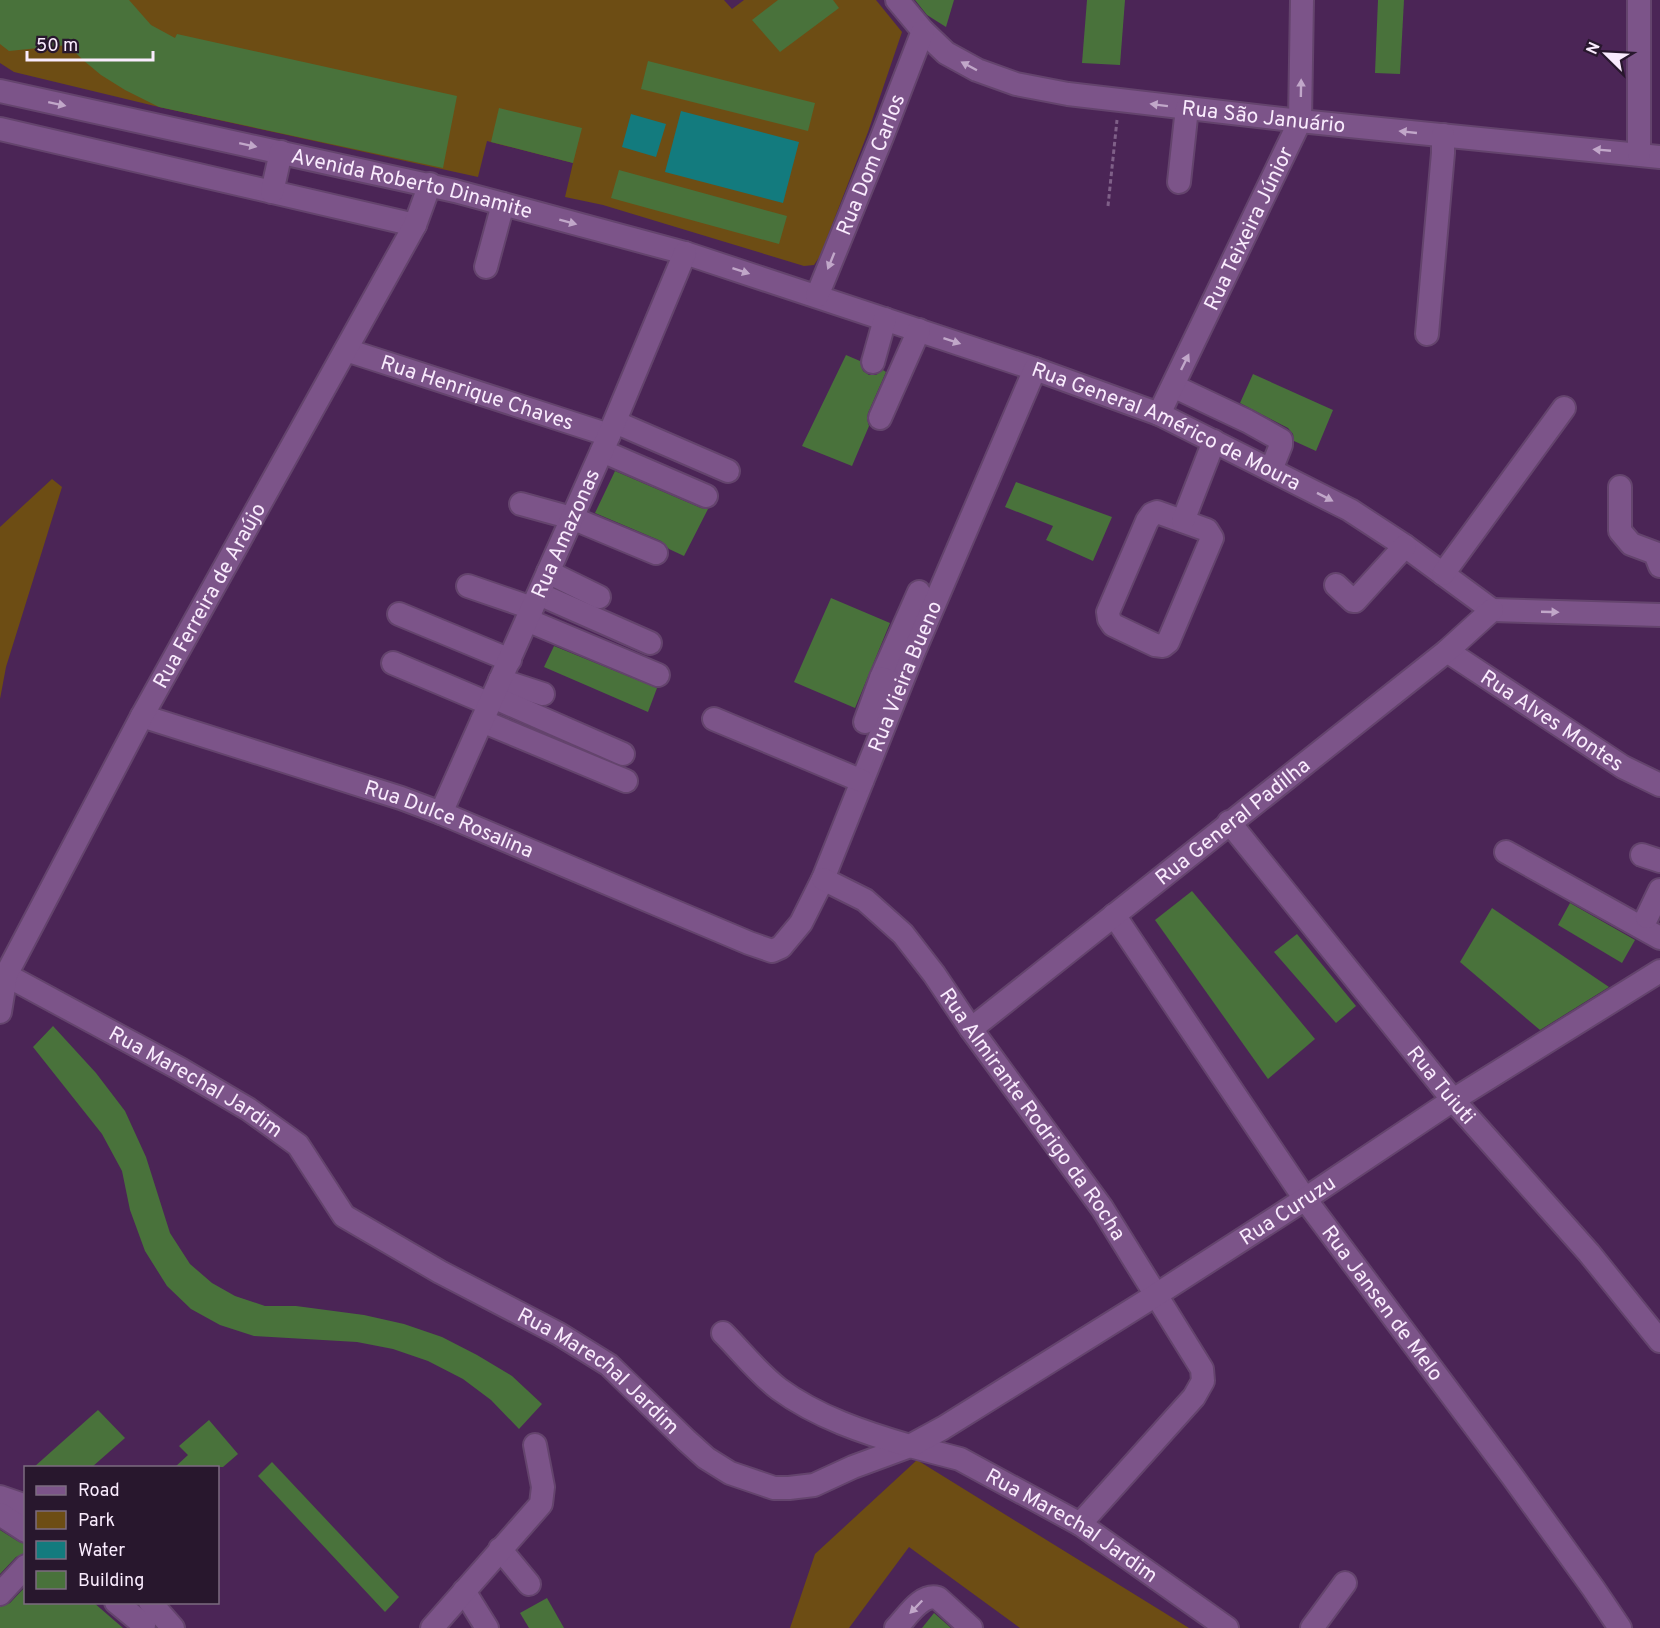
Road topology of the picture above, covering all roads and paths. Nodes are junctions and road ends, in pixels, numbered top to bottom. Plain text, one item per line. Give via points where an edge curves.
1 (897, 0) edge
2 (1302, 0) edge
3 (1639, 0) edge
4 (923, 31) junction
5 (0, 91) edge
6 (1119, 100) junction
7 (1187, 108) junction
8 (100, 113) junction
9 (1300, 121) junction
10 (0, 129) edge
11 (1443, 135) junction
12 (93, 150) junction
13 (281, 152) junction
14 (1650, 155) edge
15 (1179, 182) dead end
16 (430, 184) junction
17 (272, 192) junction
18 (503, 204) junction
19 (1108, 206) dead end
20 (415, 225) junction
21 (685, 253) junction
22 (486, 267) dead end
23 (817, 296) junction
24 (885, 319) junction
25 (919, 330) junction
26 (1427, 334) dead end
27 (346, 350) junction
28 (873, 362) dead end
29 (1035, 369) junction
30 (1173, 386) junction
31 (1564, 408) dead end
32 (1159, 414) junction
33 (880, 418) dead end
34 (609, 436) junction
35 (1214, 441) junction
36 (1271, 470) junction
37 (728, 471) dead end
38 (1620, 487) dead end
39 (706, 496) dead end
40 (521, 504) dead end
41 (572, 518) junction
42 (1183, 521) junction
43 (1405, 546) junction
44 (656, 553) dead end
45 (1660, 566) edge
46 (548, 573) junction
47 (1443, 574) junction
48 (1336, 585) dead end
49 (468, 586) dead end
50 (919, 592) dead end
51 (599, 597) dead end
52 (532, 607) junction
53 (1492, 610) junction
54 (399, 614) dead end
55 (1660, 615) edge
56 (650, 643) dead end
57 (1447, 651) junction
58 (510, 660) junction
59 (393, 663) dead end
60 (658, 675) dead end
61 (891, 682) junction
62 (543, 694) dead end
63 (491, 701) junction
64 (142, 716) junction
65 (714, 719) dead end
66 (865, 722) dead end
67 (623, 754) dead end
68 (862, 781) junction
69 (626, 782) dead end
70 (1660, 785) edge
71 (441, 813) junction
72 (1229, 822) junction
73 (1506, 852) dead end
74 (824, 879) junction
75 (1660, 890) edge
76 (1114, 915) junction
77 (1647, 917) dead end
78 (1660, 938) edge
79 (750, 943) joint
80 (1660, 971) edge
81 (3, 975) edge
82 (0, 1012) edge
83 (971, 1029) junction
84 (1453, 1100) junction
85 (1305, 1199) junction
86 (1156, 1295) junction
87 (723, 1333) dead end
88 (1660, 1341) edge
89 (534, 1445) dead end
90 (910, 1446) junction
91 (0, 1497) edge
92 (24, 1505) edge
93 (0, 1514) edge
94 (1080, 1524) junction
95 (24, 1530) edge
96 (500, 1549) junction
97 (24, 1568) edge
98 (1346, 1583) dead end
99 (529, 1584) dead end
100 (464, 1591) junction
101 (0, 1594) edge
102 (118, 1604) edge
103 (152, 1604) edge
104 (144, 1625) dead end
105 (173, 1628) edge
106 (432, 1628) edge
107 (487, 1628) edge
108 (896, 1628) edge
109 (971, 1628) edge
110 (1227, 1628) edge
111 (1312, 1628) edge
112 (1620, 1628) edge

1 - 4 street, Rua São Januário
9 -> 2 street, Rua Teixeira Júnior
3 - 14 street
6 -> 4 street, Rua São Januário via 1016,84 946,53
4 -> 23 street, Rua Dom Carlos
5 -> 8 street, Avenida Roberto Dinamite
7 -> 6 street, Rua São Januário
6 - 19 path
7 - 9 street, Rua São Januário
7 - 15 street
8 - 12 street
8 -> 13 street, Avenida Roberto Dinamite
11 -> 9 street, Rua São Januário
30 -> 9 street, Rua Teixeira Júnior
10 - 12 street, Avenida Roberto Dinamite
14 -> 11 street, Rua São Januário
11 - 26 street
12 - 17 street, Avenida Roberto Dinamite
13 - 16 street, Avenida Roberto Dinamite
13 - 17 street
16 - 18 street, Avenida Roberto Dinamite
16 - 20 street, Rua Ferreira de Araújo
17 - 20 street, Avenida Roberto Dinamite
18 -> 21 street, Avenida Roberto Dinamite
18 - 22 street
20 - 27 street, Rua Ferreira de Araújo
21 -> 23 street, Avenida Roberto Dinamite
21 - 34 street, Rua Amazonas
23 - 24 street, Rua General Américo de Moura
24 - 25 street, Rua General Américo de Moura
24 - 28 street
25 -> 29 street, Rua General Américo de Moura
25 - 33 street
27 - 34 street, Rua Henrique Chaves
27 - 64 street, Rua Ferreira de Araújo
29 - 32 street, Rua General Américo de Moura
29 - 61 street, Rua Vieira Bueno
30 - 32 street, Rua Teixeira Júnior
30 - 36 street via 1281,440
31 - 47 street
32 - 35 street, Rua General Américo de Moura
34 - 37 street
34 - 39 street
34 - 41 street, Rua Amazonas
35 - 36 street, Rua General Américo de Moura
35 - 42 street
36 -> 43 street, Rua General Américo de Moura via 1350,510
38 - 45 street via 1620,531 1631,544 1655,553
40 - 41 street
41 - 44 street
41 - 46 street, Rua Amazonas
42 - 42 street via 1157,512 1146,521 1108,612 1113,625 1155,645 1168,642 1212,538 1208,530
43 - 47 street, Rua General Américo de Moura
43 - 48 street via 1355,601
46 - 51 street
46 - 52 street, Rua Amazonas
47 - 53 street, Rua General Américo de Moura
49 - 52 street
50 - 61 street
52 - 56 street
52 - 58 street, Rua Amazonas
52 - 60 street
53 -> 55 street
53 - 57 street, Rua General Padilha
54 - 58 street
57 - 70 street, Rua Alves Montes via 1623,767
57 - 72 street, Rua General Padilha
58 - 63 street, Rua Amazonas
59 - 63 street
61 - 66 street
61 - 68 street, Rua Vieira Bueno
62 - 63 street
63 - 67 street
63 - 69 street
63 - 71 street, Rua Amazonas
64 - 71 street, Rua Dulce Rosalina
64 - 81 street, Rua Ferreira de Araújo
65 - 68 street
68 - 74 street, Rua Vieira Bueno
71 - 79 street, Rua Dulce Rosalina
72 - 76 street, Rua General Padilha
72 - 84 street, Rua Tuiuti
73 - 78 street
74 - 79 street, Rua Vieira Bueno via 801,923 781,948 772,951
74 - 83 street, Rua Almirante Rodrigo da Rocha via 865,900 903,934
75 - 77 street
76 - 83 street, Rua General Padilha
76 - 85 street, Rua Jansen de Melo
80 - 84 street, Rua Curuzu
81 - 82 street, Rua Ferreira de Araújo
81 - 90 street, Rua Marechal Jardim via 249,1109 298,1145 344,1216 609,1365 706,1458 730,1473 774,1488 814,1485
83 - 86 street, Rua Almirante Rodrigo da Rocha via 1102,1208
84 - 85 street, Rua Curuzu
84 - 88 street, Rua Tuiuti via 1589,1253
85 - 86 street, Rua Curuzu
85 - 112 street, Rua Jansen de Melo via 1519,1485
86 - 90 street, Rua Curuzu
86 - 94 street, Rua Almirante Rodrigo da Rocha via 1202,1370 1203,1380 1194,1397
87 - 90 street via 776,1387 800,1403 868,1434
89 - 96 street via 543,1487 541,1504
90 - 94 street, Rua Marechal Jardim via 960,1459
91 - 92 street
93 - 95 street
94 - 110 street, Rua Marechal Jardim
96 - 99 street
96 - 100 street
97 - 101 street
98 - 111 street
100 - 106 street
100 - 107 street
102 - 104 street
103 - 105 street
109 -> 108 street via 932,1597 924,1599

